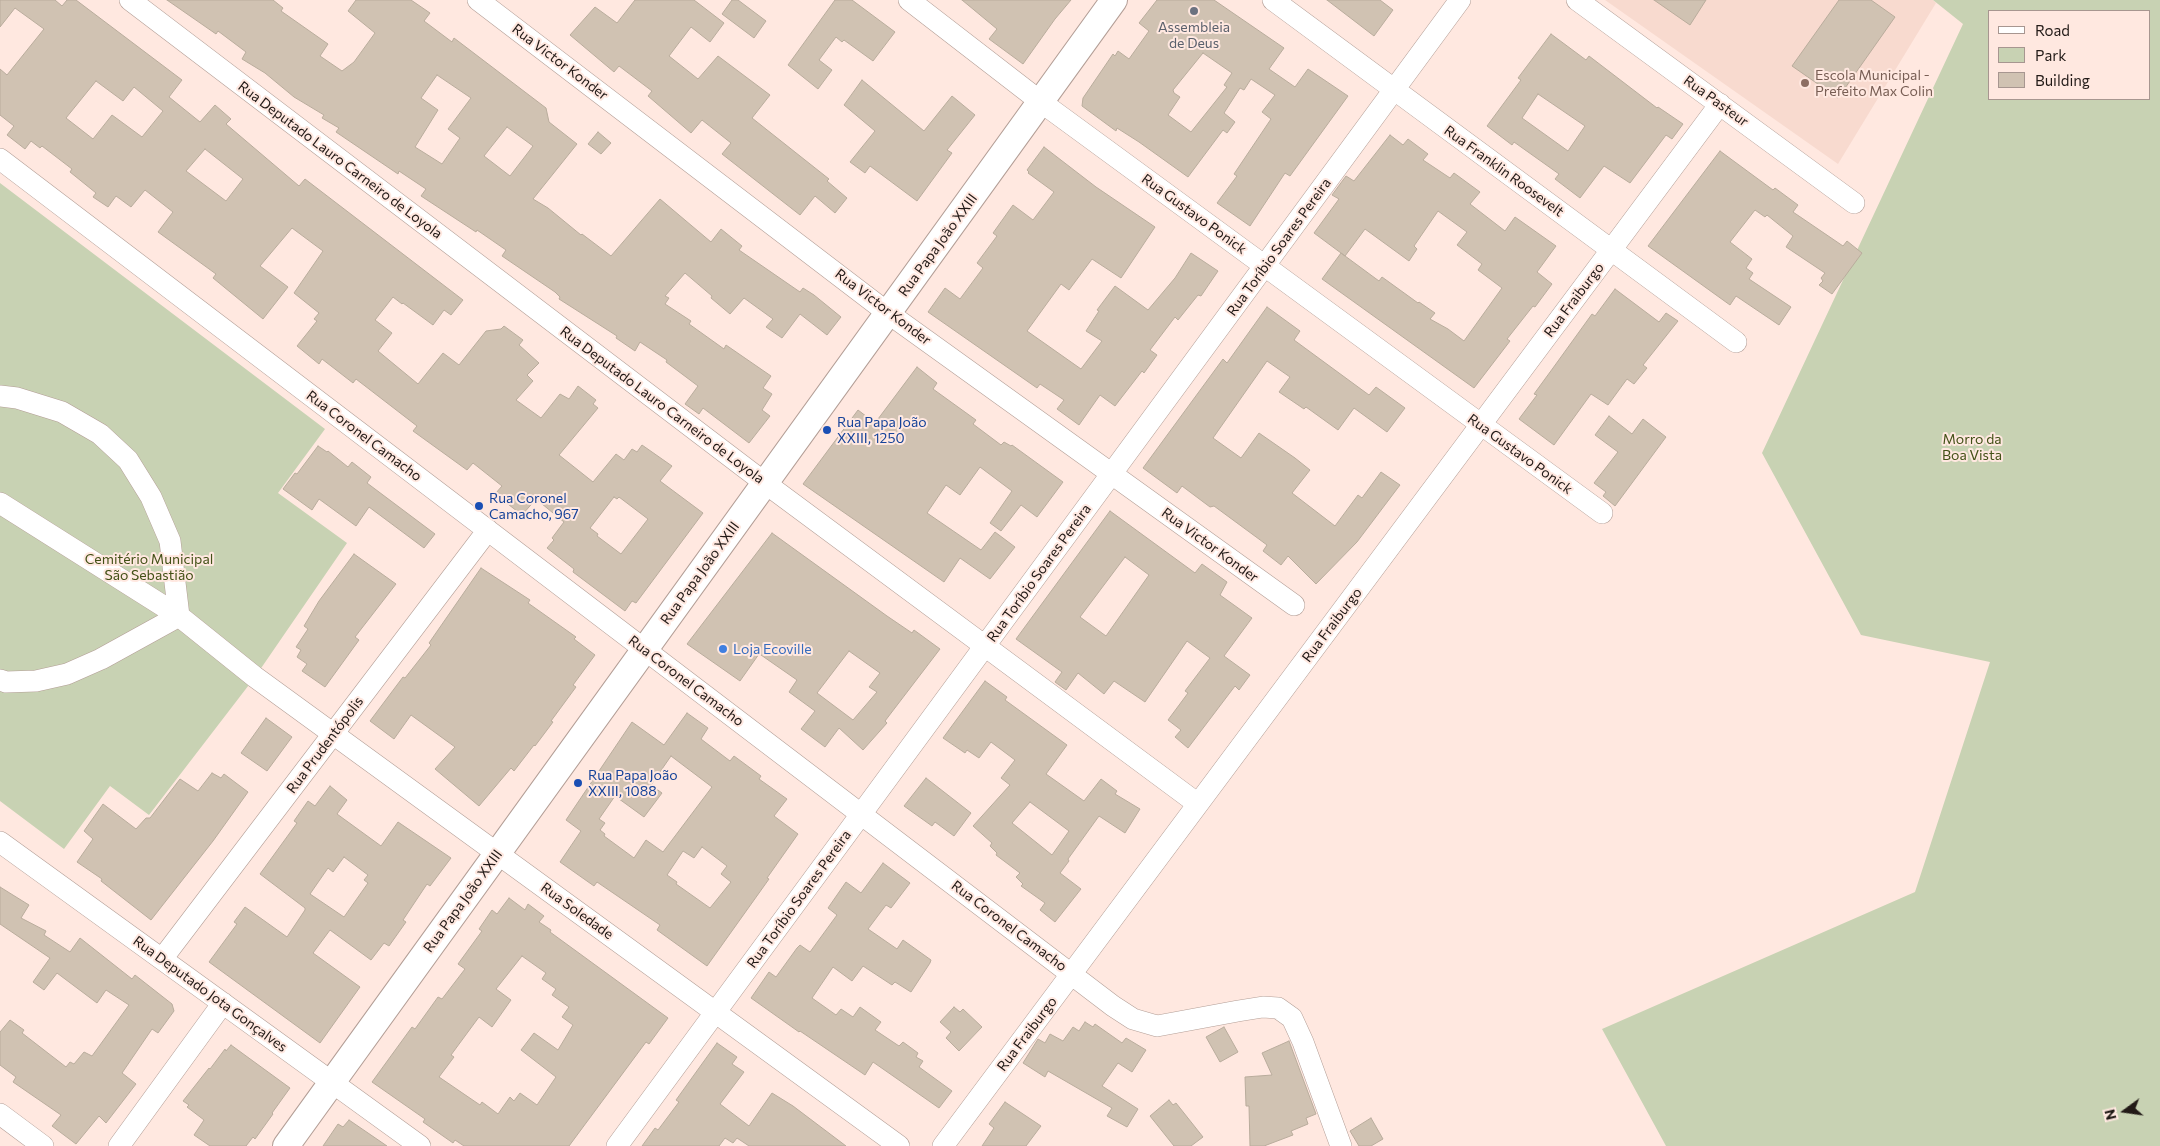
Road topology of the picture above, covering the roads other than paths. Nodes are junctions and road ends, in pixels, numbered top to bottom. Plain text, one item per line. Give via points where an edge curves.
1 (130, 0) edge
2 (478, 0) edge
3 (909, 0) edge
4 (1114, 0) edge
5 (1273, 0) edge
6 (1460, 0) edge
7 (1577, 0) edge
8 (1394, 90) junction
9 (1041, 102) junction
10 (1720, 104) junction
11 (0, 159) edge
12 (1854, 203) dead end
13 (1611, 250) junction
14 (1265, 266) junction
15 (888, 312) junction
16 (1736, 342) dead end
17 (0, 396) edge
18 (1481, 425) junction
19 (1112, 474) junction
20 (765, 483) junction
21 (1, 508) edge
22 (1602, 514) dead end
23 (488, 530) junction
24 (1294, 605) dead end
25 (179, 616) junction
26 (985, 646) junction
27 (645, 650) junction
28 (0, 680) edge
29 (334, 734) junction
30 (1198, 804) junction
31 (861, 814) junction
32 (0, 842) edge
33 (498, 853) junction
34 (162, 959) junction
35 (1072, 974) junction
36 (223, 1003) junction
37 (715, 1012) junction
38 (332, 1083) junction
39 (0, 1114) edge
40 (44, 1146) edge
41 (119, 1146) edge
42 (286, 1146) edge
43 (420, 1146) edge
44 (617, 1146) edge
45 (899, 1146) edge
46 (943, 1146) edge
47 (1341, 1146) edge

1 - 20 street, Rua Deputado Lauro Carneiro de Loyola
2 - 15 street, Rua Victor Konder
3 - 9 street, Rua Gustavo Ponick
4 - 9 main road, Rua Papa João XXIII
5 - 8 street, Rua Franklin Roosevelt
6 - 8 street, Rua Toríbio Soares Pereira
7 - 10 street, Rua Pasteur
8 - 13 street, Rua Franklin Roosevelt
8 - 14 street, Rua Toríbio Soares Pereira
9 - 14 street, Rua Gustavo Ponick
9 - 15 main road, Rua Papa João XXIII
10 - 12 street, Rua Pasteur
10 - 13 street, Rua Fraiburgo
11 - 23 street, Rua Coronel Camacho
13 - 16 street, Rua Franklin Roosevelt
13 - 18 street, Rua Fraiburgo
14 - 18 street, Rua Gustavo Ponick
14 - 19 street, Rua Toríbio Soares Pereira
15 - 19 street, Rua Victor Konder
15 - 20 main road, Rua Papa João XXIII
17 - 25 street via 62,412 100,434 128,460 151,497 170,541
18 - 22 street, Rua Gustavo Ponick
18 - 30 street, Rua Fraiburgo
19 - 24 street, Rua Victor Konder
19 - 26 street, Rua Toríbio Soares Pereira
20 - 26 street, Rua Deputado Lauro Carneiro de Loyola
20 - 27 main road, Rua Papa João XXIII
21 - 25 street, Rua Soledade
23 - 27 street, Rua Coronel Camacho
23 - 29 street, Rua Prudentópolis
25 - 28 street via 101,659 66,674 36,682
25 - 29 street, Rua Soledade
26 - 30 street, Rua Deputado Lauro Carneiro de Loyola
26 - 31 street, Rua Toríbio Soares Pereira
27 - 31 street, Rua Coronel Camacho
27 - 33 main road, Rua Papa João XXIII
29 - 33 street, Rua Soledade
29 - 34 street, Rua Prudentópolis
30 - 35 street, Rua Fraiburgo
31 - 35 street, Rua Coronel Camacho
31 - 37 street, Rua Toríbio Soares Pereira
32 - 34 street, Rua Deputado Jota Gonçalves
33 - 37 street, Rua Soledade
33 - 38 main road, Rua Papa João XXIII
34 - 36 street, Rua Deputado Jota Gonçalves
35 - 46 street, Rua Fraiburgo
35 - 47 street, Rua Coronel Camacho via 1133,1019 1157,1026 1255,1008 1278,1008 1292,1018 1303,1042
36 - 38 street, Rua Deputado Jota Gonçalves
36 - 41 street
37 - 44 street, Rua Toríbio Soares Pereira
37 - 45 street, Rua Soledade
38 - 42 main road, Rua Papa João XXIII
38 - 43 street, Rua Deputado Jota Gonçalves
39 - 40 street

